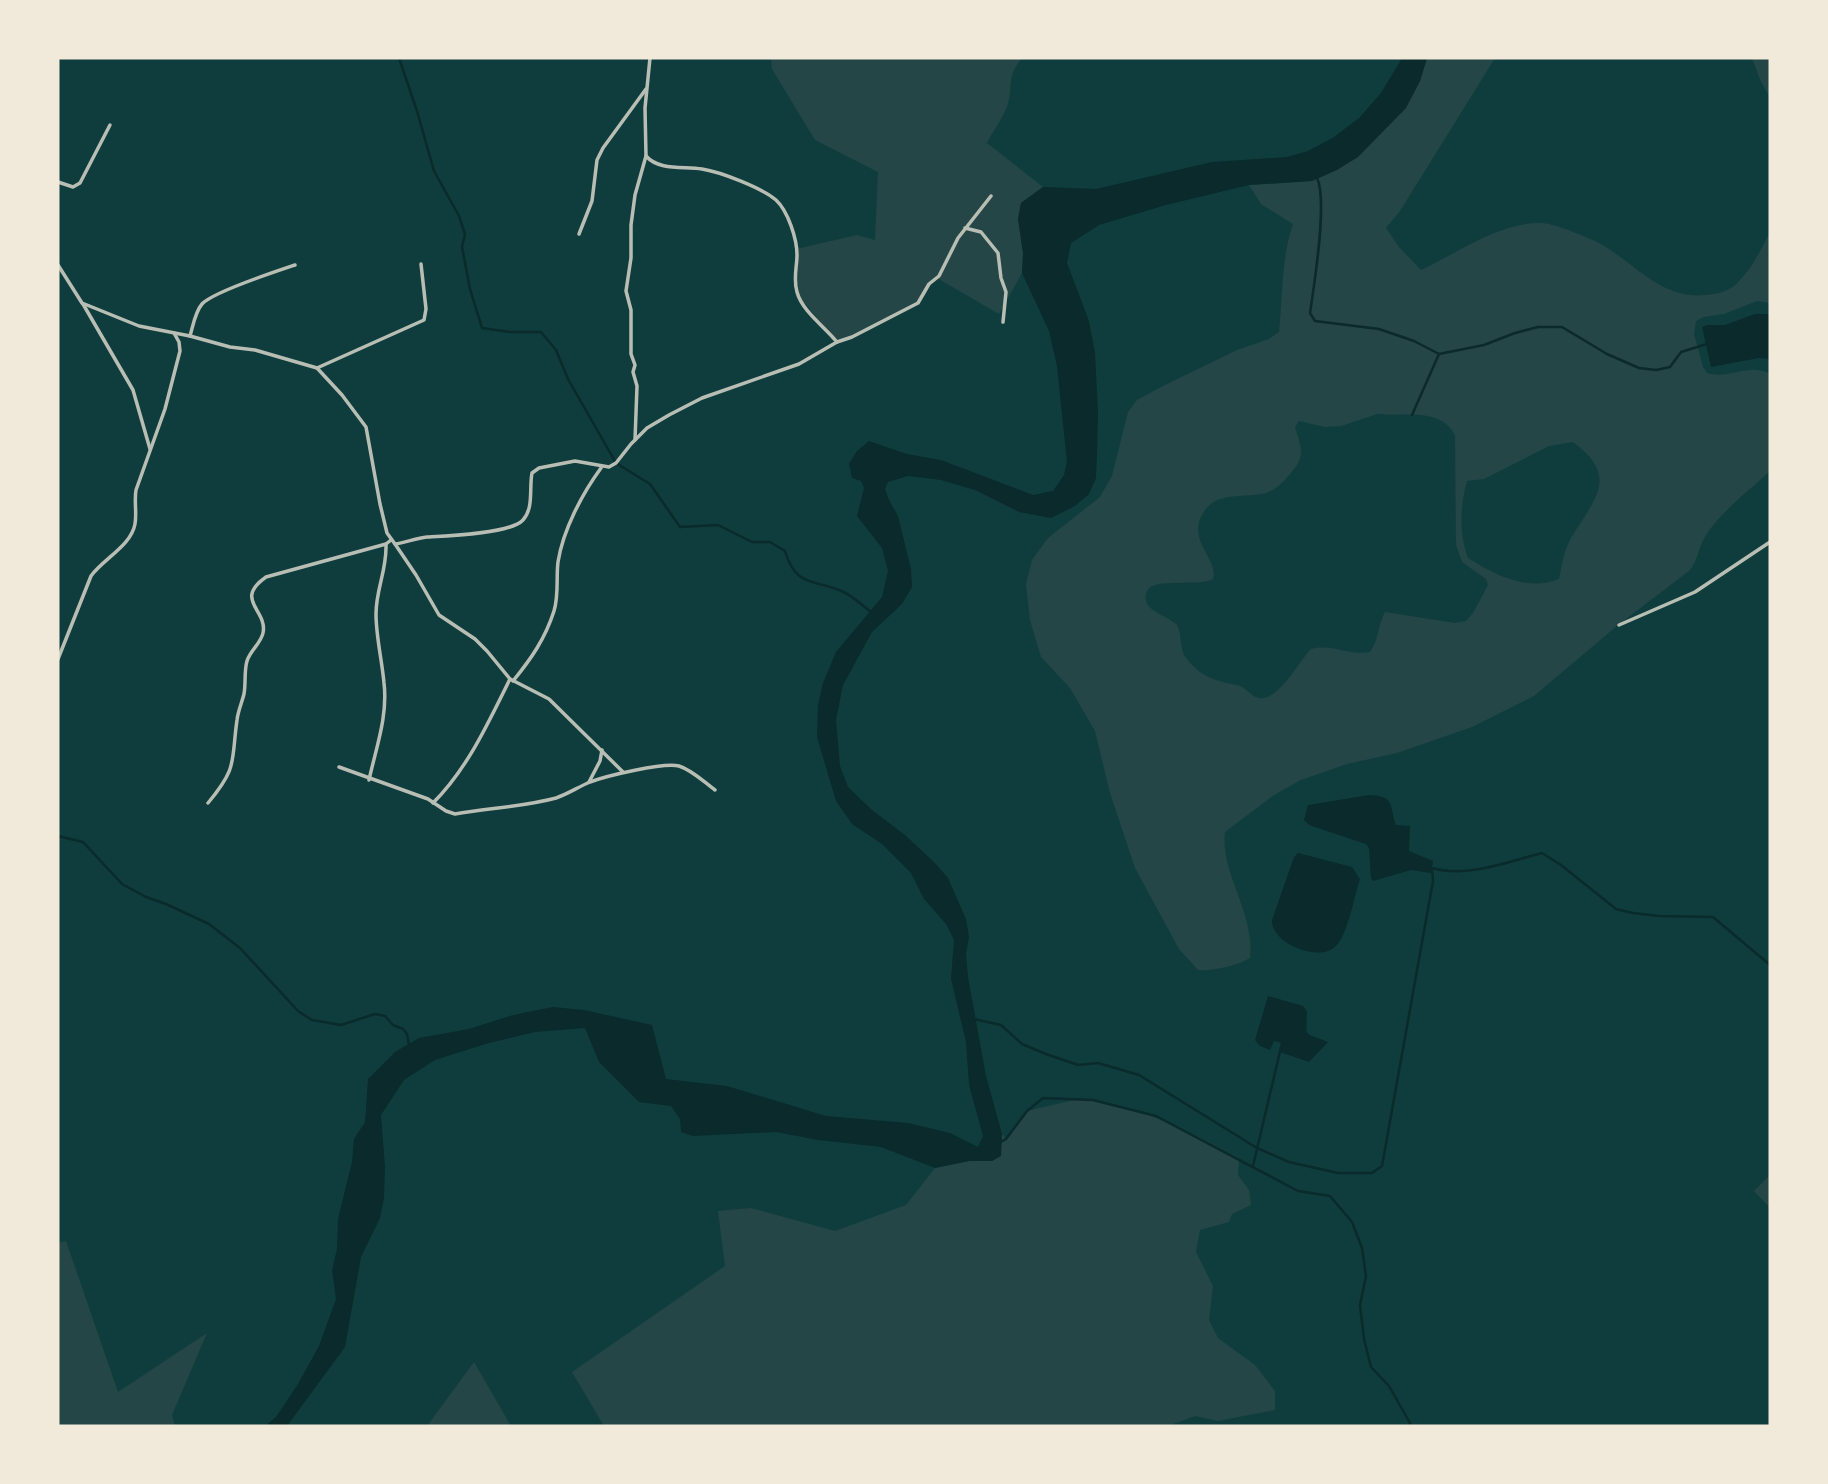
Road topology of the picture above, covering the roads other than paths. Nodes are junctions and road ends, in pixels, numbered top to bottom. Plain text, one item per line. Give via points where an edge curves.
1 (650, 58) edge
2 (647, 87) junction
3 (110, 125) dead end
4 (646, 156) junction
5 (58, 182) edge
6 (991, 196) dead end
7 (965, 228) junction
8 (579, 234) dead end
9 (422, 264) dead end
10 (58, 265) edge
11 (295, 265) dead end
12 (82, 303) junction
13 (1003, 321) dead end
14 (173, 333) junction
15 (190, 336) junction
16 (837, 342) junction
17 (317, 368) junction
18 (635, 440) junction
19 (151, 451) junction
20 (601, 467) junction
21 (393, 542) junction
22 (1770, 542) edge
23 (386, 544) junction
24 (1619, 625) dead end
25 (58, 659) edge
26 (511, 680) junction
27 (602, 750) junction
28 (339, 767) dead end
29 (623, 772) junction
30 (369, 779) junction
31 (589, 782) junction
32 (715, 790) dead end
33 (208, 803) dead end
34 (433, 803) junction

1 - 2 street
2 - 4 street
2 - 8 street via 597,160 592,201
3 - 5 street via 80,183 73,187
4 - 16 street via 651,162 724,175 775,200 784,209 795,242 797,295
4 - 18 street via 635,195 626,291 636,383
6 - 7 street
7 - 13 street via 981,232 998,253 1006,292
7 - 16 street via 918,303
9 - 17 street via 424,320
10 - 12 street
11 - 15 street via 205,302
12 - 14 street via 139,326
12 - 19 street via 133,390
14 - 15 street
14 - 19 street via 180,351
15 - 17 street
16 - 18 street via 799,365 702,398 647,428
17 - 21 street via 366,427 380,504
18 - 20 street via 616,463
19 - 25 street via 136,489 130,538 91,576
20 - 21 street via 575,461 532,473 530,505 522,522 513,526
20 - 26 street via 567,532 559,560 555,608 546,632 536,653
21 - 23 street
21 - 26 street via 434,610 487,651
22 - 24 street via 1695,592
23 - 30 street via 376,612 384,707
23 - 33 street via 266,577 254,588 251,602 263,635 247,661 233,765
26 - 27 street via 549,699
26 - 34 street via 477,746
27 - 29 street
27 - 31 street
28 - 30 street
29 - 31 street
29 - 32 street via 679,766
30 - 34 street
31 - 34 street via 558,797 517,807 456,814

